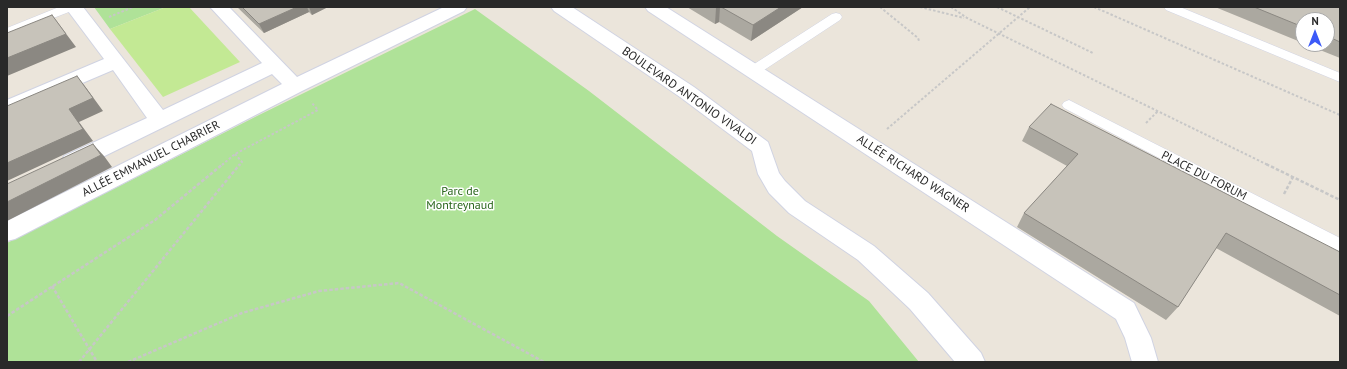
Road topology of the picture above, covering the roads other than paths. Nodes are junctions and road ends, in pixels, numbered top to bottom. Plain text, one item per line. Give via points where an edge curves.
1 (70, 7) edge
2 (74, 7) edge
3 (219, 7) edge
4 (458, 7) edge
5 (560, 7) edge
6 (654, 7) edge
7 (1170, 7) edge
8 (836, 17) dead end
9 (7, 32) edge
10 (116, 61) junction
11 (274, 65) junction
12 (753, 71) junction
13 (1340, 78) edge
14 (295, 86) junction
15 (1069, 106) dead end
16 (7, 108) edge
17 (159, 120) junction
18 (56, 170) edge
19 (7, 232) edge
20 (1340, 246) edge
21 (972, 362) edge
22 (1145, 362) edge

1 - 9 lane
2 - 10 street
3 - 11 street
4 - 14 street, ALLÉE EMMANUEL CHABRIER
5 - 21 street, BOULEVARD ANTONIO VIVALDI via 687,92 761,147 769,174 777,187 797,207 872,259 919,301
6 - 12 street, ALLÉE RICHARD WAGNER
7 - 13 lane
8 - 12 lane
10 - 16 street
10 - 17 street
11 - 14 street
11 - 17 street
12 - 22 street, ALLÉE RICHARD WAGNER via 1125,311 1138,338
14 - 19 street, ALLÉE EMMANUEL CHABRIER
15 - 20 lane, PLACE DU FORUM
17 - 18 street

